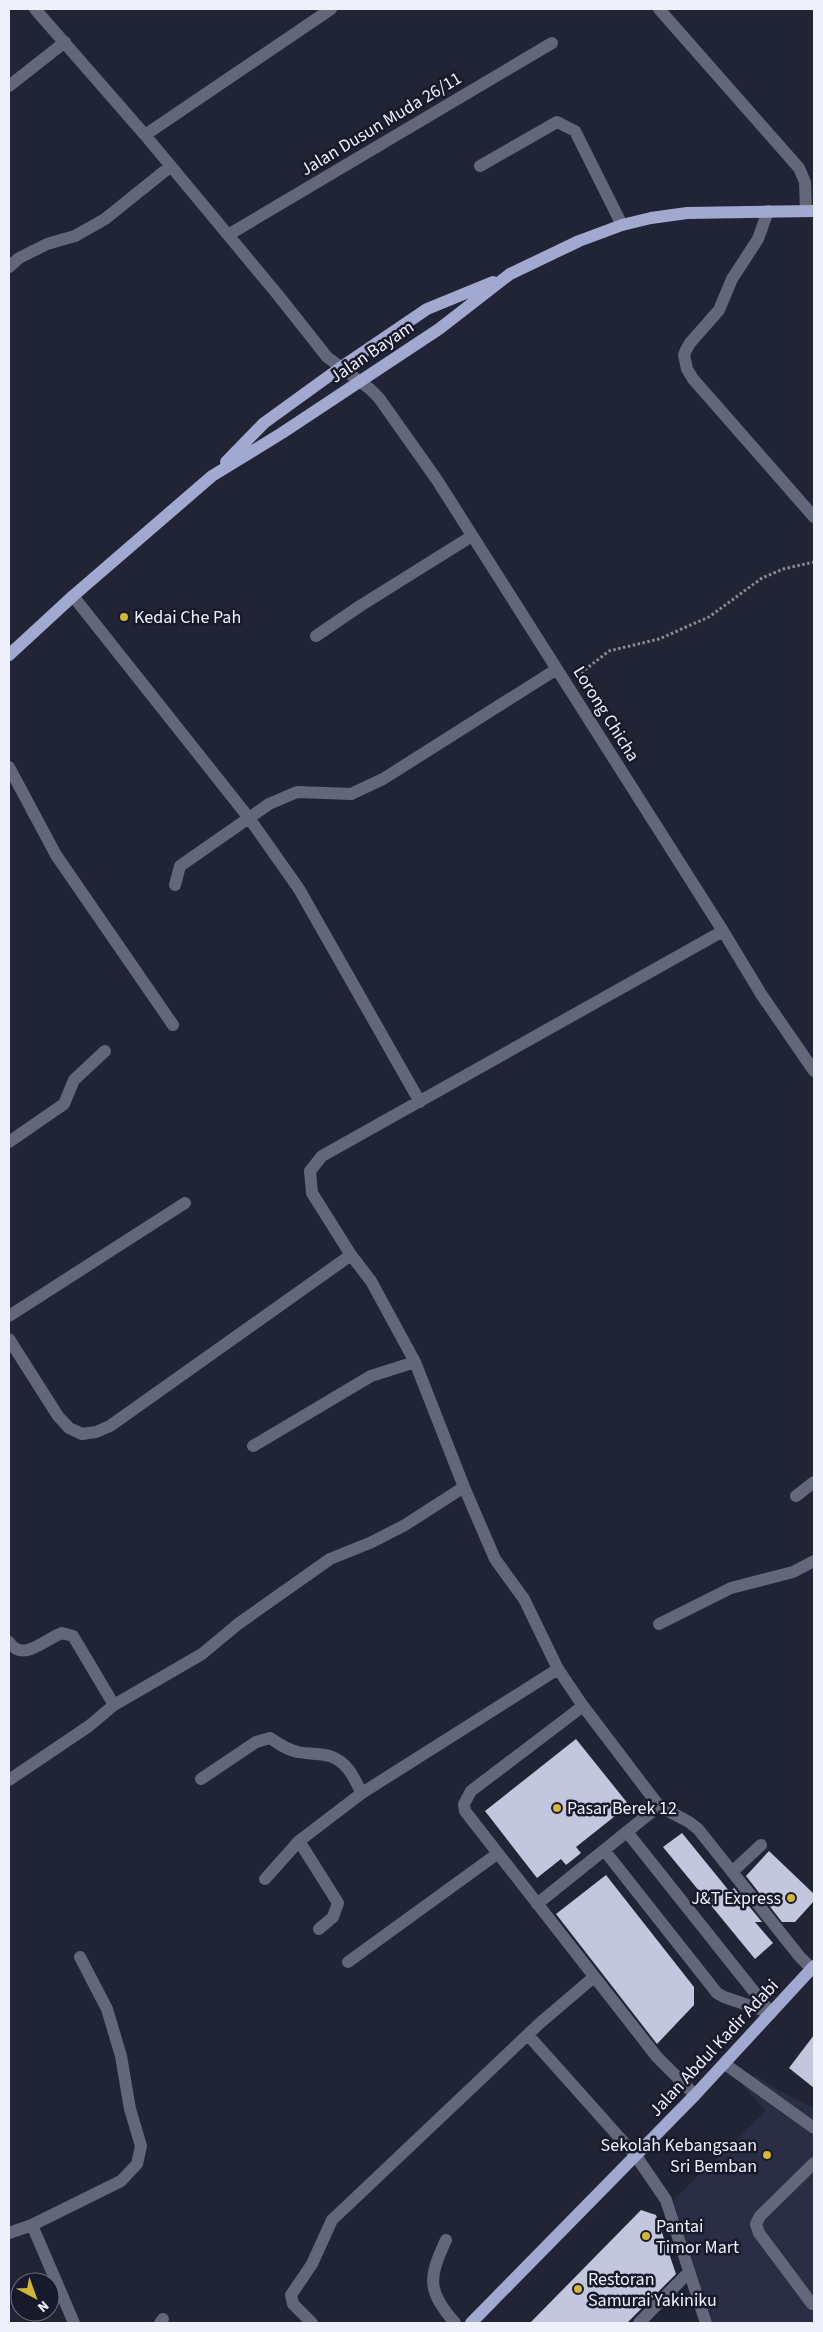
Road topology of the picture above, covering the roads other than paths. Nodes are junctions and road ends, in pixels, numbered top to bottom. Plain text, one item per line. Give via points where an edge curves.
1 (36, 9) edge
2 (331, 9) edge
3 (659, 9) edge
4 (65, 42) junction
5 (552, 43) dead end
6 (9, 86) edge
7 (145, 135) junction
8 (171, 166) junction
9 (480, 166) dead end
10 (768, 211) junction
11 (810, 211) edge
12 (622, 225) junction
13 (228, 235) junction
14 (9, 267) edge
15 (510, 274) junction
16 (340, 368) junction
17 (360, 382) junction
18 (212, 476) junction
19 (814, 517) edge
20 (472, 536) junction
21 (73, 596) junction
22 (316, 636) dead end
23 (9, 655) edge
24 (557, 670) junction
25 (9, 767) edge
26 (249, 818) junction
27 (174, 885) dead end
28 (723, 931) junction
29 (173, 1025) dead end
30 (105, 1052) dead end
31 (814, 1071) edge
32 (420, 1102) junction
33 (9, 1142) edge
34 (185, 1203) dead end
35 (351, 1255) junction
36 (9, 1316) edge
37 (9, 1339) edge
38 (414, 1362) junction
39 (252, 1446) dead end
40 (814, 1482) edge
41 (464, 1486) junction
42 (796, 1496) dead end
43 (814, 1561) edge
44 (659, 1624) dead end
45 (9, 1642) edge
46 (558, 1669) junction
47 (114, 1704) junction
48 (583, 1706) junction
49 (201, 1779) dead end
50 (9, 1780) edge
51 (362, 1793) junction
52 (659, 1806) junction
53 (626, 1832) junction
54 (299, 1841) junction
55 (761, 1845) dead end
56 (604, 1850) junction
57 (496, 1854) junction
58 (732, 1872) junction
59 (264, 1879) dead end
60 (537, 1904) junction
61 (319, 1930) dead end
62 (80, 1957) dead end
63 (348, 1962) dead end
64 (813, 1969) edge
65 (594, 1976) junction
66 (771, 2013) junction
67 (528, 2034) junction
68 (725, 2064) junction
69 (695, 2095) junction
70 (814, 2128) edge
71 (636, 2156) junction
72 (814, 2163) edge
73 (32, 2225) junction
74 (9, 2233) edge
75 (446, 2240) dead end
76 (689, 2272) junction
77 (812, 2304) dead end
78 (74, 2323) edge
79 (312, 2323) edge
80 (455, 2323) edge
81 (471, 2323) edge
82 (639, 2323) edge
83 (706, 2323) edge

1 - 4 street, Lorong Chicha
2 - 7 street
3 - 11 street via 799,168
4 - 6 street
4 - 7 street, Lorong Chicha
5 - 13 street, Jalan Dusun Muda 26/11
7 - 8 street, Lorong Chicha
8 - 13 street, Lorong Chicha
8 - 14 street via 105,219 76,236 19,258
9 - 12 street via 557,122 566,125 575,130
10 - 11 main road, Jalan Bayam
10 - 12 main road, Jalan Bayam via 686,214
10 - 19 street via 758,238 732,279 719,310 690,343 684,355 693,379
12 - 15 main road, Jalan Bayam via 579,241
13 - 16 street, Lorong Chicha via 326,357
15 - 16 main road via 428,309
15 - 17 main road, Jalan Bayam via 439,329
16 - 17 street, Lorong Chicha
16 - 18 main road via 264,423
17 - 18 main road, Jalan Bayam
17 - 20 street, Lorong Chicha via 379,398
18 - 21 main road, Jalan Bayam
20 - 22 street
20 - 24 street, Lorong Chicha
21 - 23 main road, Jalan Bayam
21 - 26 street
24 - 26 street via 383,779 351,794 297,792 269,804
24 - 28 street, Lorong Chicha
25 - 29 street via 56,854
26 - 27 street via 180,866
26 - 32 street via 299,889
28 - 31 street, Lorong Chicha
28 - 32 street
30 - 33 street via 74,1080 64,1104
32 - 35 street via 322,1156 310,1171 312,1193
34 - 36 street
35 - 37 street via 110,1426 96,1432 82,1434 69,1428
35 - 38 street via 371,1281
38 - 39 street via 370,1376
38 - 41 street
40 - 42 street
41 - 46 street via 495,1559 524,1600
41 - 47 street via 397,1529 330,1559 238,1624 202,1654
43 - 44 street via 793,1572 731,1588
45 - 47 street via 12,1648 22,1651 62,1633 73,1636
46 - 48 street
46 - 51 street
47 - 50 street via 88,1726
48 - 52 street
48 - 57 street via 467,1796 464,1804 468,1818
49 - 51 street via 256,1742 270,1738 299,1752 330,1756 347,1768
51 - 54 street
52 - 53 street
52 - 58 street via 698,1829
53 - 56 street
53 - 66 street
54 - 59 street
54 - 61 street via 338,1903 333,1917
55 - 58 street
56 - 60 street
56 - 66 street via 717,1993
57 - 60 street
57 - 63 street
58 - 64 street
60 - 65 street
62 - 73 street via 107,2009 141,2146 137,2164 121,2181
64 - 66 main road, Jalan Abdul Kadir Adabi
65 - 67 street
65 - 69 street via 657,2057
66 - 68 main road, Jalan Abdul Kadir Adabi
67 - 71 street
67 - 79 street via 332,2220 312,2264 291,2295 293,2304
68 - 69 main road, Jalan Abdul Kadir Adabi
68 - 70 street
69 - 71 main road, Jalan Abdul Kadir Adabi
71 - 76 street via 667,2203
71 - 81 main road, Jalan Abdul Kadir Adabi
72 - 77 street via 760,2216 756,2224 759,2233
73 - 74 street
73 - 78 street
75 - 80 street via 433,2268 432,2284 438,2300
76 - 82 street
76 - 83 street

